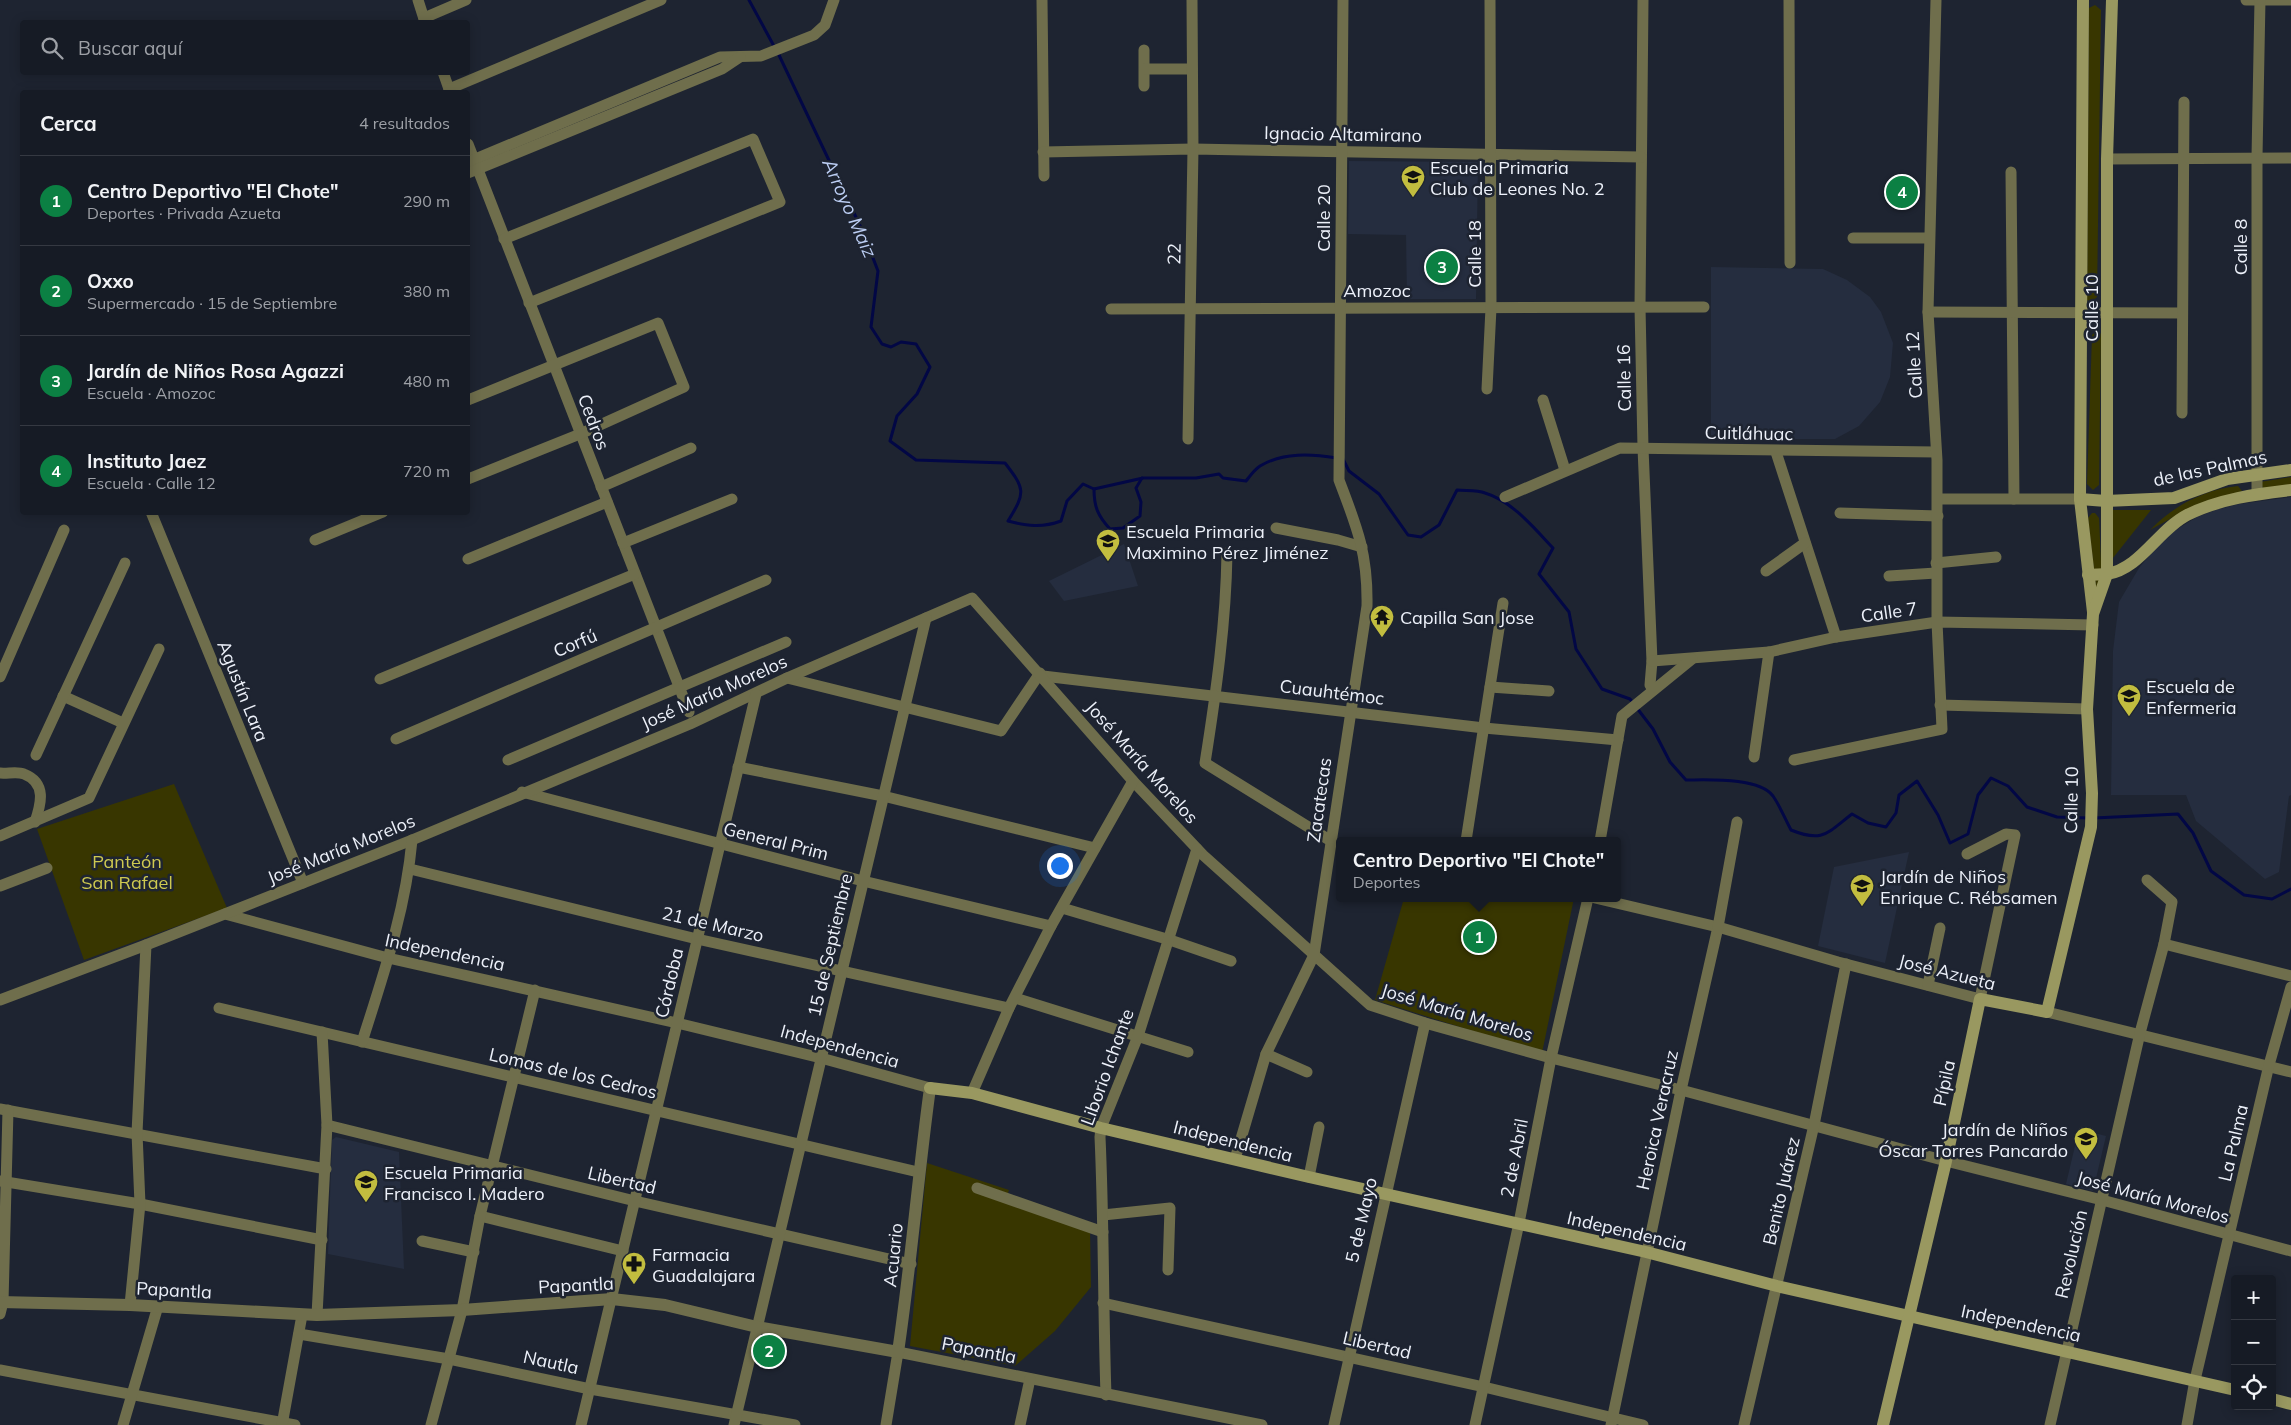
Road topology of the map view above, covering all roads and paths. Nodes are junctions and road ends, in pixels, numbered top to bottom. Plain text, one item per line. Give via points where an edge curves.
1 (418, 0) edge
2 (466, 0) edge
3 (661, 0) edge
4 (834, 0) edge
5 (1042, 0) edge
6 (1192, 0) edge
7 (1343, 0) edge
8 (1490, 0) edge
9 (1643, 0) edge
10 (1789, 0) edge
11 (1936, 0) edge
12 (2083, 0) edge
13 (2112, 0) edge
14 (2246, 0) edge
15 (2260, 0) edge
16 (2291, 0) edge
17 (424, 20) edge
18 (1144, 50) dead end
19 (1145, 69) junction
20 (1192, 69) junction
21 (444, 75) edge
22 (1144, 86) dead end
23 (449, 90) edge
24 (451, 90) edge
25 (2184, 102) dead end
26 (1193, 148) junction
27 (1043, 152) junction
28 (1341, 152) junction
29 (1492, 154) junction
30 (1642, 157) junction
31 (2257, 157) junction
32 (2183, 158) junction
33 (2291, 158) edge
34 (2107, 159) junction
35 (471, 166) edge
36 (2011, 172) dead end
37 (1044, 176) dead end
38 (1853, 238) dead end
39 (1929, 238) junction
40 (504, 239) junction
41 (1790, 263) dead end
42 (529, 303) junction
43 (1640, 307) junction
44 (1704, 307) dead end
45 (1340, 308) junction
46 (1491, 308) junction
47 (1111, 309) dead end
48 (1191, 309) junction
49 (1928, 312) junction
50 (2011, 313) junction
51 (2082, 313) junction
52 (2109, 313) junction
53 (2182, 313) junction
54 (554, 365) junction
55 (1487, 388) dead end
56 (470, 399) edge
57 (1543, 400) dead end
58 (2182, 412) dead end
59 (580, 434) junction
60 (1338, 437) joint
61 (1188, 439) dead end
62 (692, 448) dead end
63 (1643, 448) junction
64 (1776, 452) junction
65 (1936, 452) junction
66 (1565, 470) junction
67 (2291, 470) edge
68 (2258, 475) junction
69 (470, 478) edge
70 (601, 486) junction
71 (2291, 490) edge
72 (2257, 494) junction
73 (1505, 497) dead end
74 (2014, 498) junction
75 (732, 499) dead end
76 (1938, 499) junction
77 (2080, 499) junction
78 (2106, 500) junction
79 (607, 502) junction
80 (1840, 513) dead end
81 (152, 515) edge
82 (376, 515) edge
83 (1938, 516) junction
84 (1276, 528) dead end
85 (64, 530) dead end
86 (315, 540) dead end
87 (623, 542) junction
88 (1806, 543) junction
89 (1362, 547) junction
90 (1227, 552) dead end
91 (1996, 557) dead end
92 (468, 559) dead end
93 (125, 563) dead end
94 (1936, 568) junction
95 (1766, 571) dead end
96 (635, 574) junction
97 (2107, 574) junction
98 (2088, 575) junction
99 (1889, 576) dead end
100 (766, 580) dead end
101 (1503, 604) dead end
102 (926, 618) junction
103 (2093, 619) junction
104 (1937, 622) junction
105 (656, 628) junction
106 (1836, 637) junction
107 (786, 642) dead end
108 (0, 645) edge
109 (159, 648) dead end
110 (12, 650) junction
111 (1769, 652) junction
112 (1692, 659) junction
113 (1652, 661) junction
114 (1041, 675) junction
115 (0, 677) edge
116 (788, 678) junction
117 (380, 680) dead end
118 (679, 687) junction
119 (1490, 687) junction
120 (1549, 691) dead end
121 (1652, 691) junction
122 (756, 694) junction
123 (64, 696) junction
124 (1216, 696) junction
125 (1940, 705) junction
126 (904, 707) junction
127 (2087, 709) junction
128 (689, 712) dead end
129 (1350, 712) junction
130 (123, 723) junction
131 (1484, 728) junction
132 (396, 738) dead end
133 (1618, 740) junction
134 (36, 755) dead end
135 (1754, 757) dead end
136 (508, 760) dead end
137 (1794, 760) dead end
138 (738, 767) junction
139 (0, 773) edge
140 (1133, 781) junction
141 (522, 792) junction
142 (884, 796) junction
143 (35, 822) junction
144 (1737, 822) dead end
145 (0, 836) edge
146 (1467, 837) edge
147 (1601, 837) edge
148 (412, 840) junction
149 (1331, 841) junction
150 (720, 844) junction
151 (1095, 848) junction
152 (1197, 849) junction
153 (1967, 854) dead end
154 (46, 868) dead end
155 (410, 870) junction
156 (2147, 880) dead end
157 (863, 881) junction
158 (303, 883) junction
159 (0, 886) edge
160 (1587, 902) edge
161 (1613, 902) edge
162 (1062, 908) junction
163 (225, 914) junction
164 (1051, 926) junction
165 (1718, 927) junction
166 (1940, 928) dead end
167 (697, 939) junction
168 (1170, 940) junction
169 (2164, 944) junction
170 (146, 945) junction
171 (1314, 955) junction
172 (388, 958) junction
173 (1231, 961) dead end
174 (1846, 964) junction
175 (842, 971) junction
176 (2291, 976) edge
177 (1928, 985) junction
178 (2291, 987) edge
179 (535, 990) junction
180 (1015, 998) junction
181 (1980, 999) junction
182 (0, 1000) edge
183 (220, 1008) dead end
184 (1009, 1008) junction
185 (2048, 1012) junction
186 (678, 1023) junction
187 (1425, 1023) junction
188 (322, 1032) junction
189 (2140, 1033) junction
190 (1138, 1036) junction
191 (362, 1042) junction
192 (1188, 1052) dead end
193 (1266, 1054) junction
194 (821, 1058) junction
195 (1551, 1058) junction
196 (2269, 1065) junction
197 (1307, 1072) dead end
198 (2291, 1072) edge
199 (514, 1077) junction
200 (930, 1088) junction
201 (1681, 1090) junction
202 (972, 1093) junction
203 (4, 1110) edge
204 (656, 1111) junction
205 (327, 1125) junction
206 (1814, 1125) junction
207 (1319, 1127) dead end
208 (1102, 1128) junction
209 (137, 1133) junction
210 (800, 1144) junction
211 (1235, 1159) junction
212 (1946, 1161) junction
213 (494, 1167) junction
214 (326, 1169) junction
215 (918, 1172) junction
216 (1309, 1177) junction
217 (4, 1182) edge
218 (977, 1188) dead end
219 (1385, 1193) junction
220 (2102, 1200) junction
221 (635, 1201) junction
222 (140, 1204) junction
223 (1103, 1215) junction
224 (480, 1216) junction
225 (1518, 1223) junction
226 (1103, 1232) junction
227 (780, 1233) junction
228 (2230, 1236) junction
229 (322, 1240) junction
230 (422, 1241) dead end
231 (623, 1251) junction
232 (2291, 1251) edge
233 (474, 1252) junction
234 (1646, 1252) junction
235 (910, 1264) junction
236 (1168, 1270) dead end
237 (1777, 1286) junction
238 (612, 1298) junction
239 (1103, 1303) junction
240 (130, 1305) junction
241 (1, 1306) edge
242 (158, 1306) junction
243 (462, 1310) junction
244 (302, 1315) junction
245 (317, 1315) junction
246 (1910, 1316) junction
247 (757, 1327) junction
248 (300, 1334) junction
249 (2066, 1351) junction
250 (898, 1352) junction
251 (1348, 1357) junction
252 (449, 1359) junction
253 (0, 1370) edge
254 (1030, 1379) junction
255 (2196, 1380) junction
256 (1484, 1387) junction
257 (590, 1389) junction
258 (2231, 1389) edge
259 (132, 1393) junction
260 (1106, 1394) junction
261 (2276, 1401) edge
262 (2291, 1404) edge
263 (735, 1420) edge
264 (1612, 1422) edge
265 (287, 1424) edge
266 (123, 1425) edge
267 (431, 1425) edge
268 (582, 1425) edge
269 (795, 1425) edge
270 (886, 1425) edge
271 (1020, 1425) edge
272 (1262, 1425) edge
273 (1334, 1425) edge
274 (1475, 1425) edge
275 (1643, 1425) edge
276 (1744, 1425) edge
277 (1883, 1425) edge
278 (2050, 1425) edge
279 (2187, 1425) edge

1 - 17 street
2 - 17 street
3 - 24 street
4 - 35 street via 825,25 814,35 760,56 720,57
5 - 27 street
6 - 20 street, 22
7 - 28 street, Calle 20
8 - 29 street, Calle 18
9 - 30 street, Calle 16
10 - 41 street
11 - 39 street, Calle 12
12 - 51 main road, Calle 10
13 - 34 main road, Calle 10
14 - 15 street
15 - 16 street
15 - 31 street, Calle 8
18 - 19 street
19 - 20 street
19 - 22 street
20 - 26 street, 22
21 - 23 street
25 - 32 street
26 - 27 street, Ignacio Altamirano
26 - 28 street, Ignacio Altamirano
26 - 48 street, 22
27 - 37 street
28 - 29 street, Ignacio Altamirano
28 - 45 street, Calle 20
29 - 30 street, Ignacio Altamirano
29 - 46 street, Calle 18
30 - 43 street, Calle 16
31 - 32 street
31 - 33 street
31 - 68 street, Calle 8
32 - 34 street
32 - 53 street
34 - 52 main road, Calle 10
35 - 40 street, Cedros
36 - 50 street
38 - 39 street
39 - 49 street, Calle 12
40 - 42 street, Cedros
40 - 42 street via 754,139 780,202
42 - 54 street, Cedros
43 - 44 street, Amozoc
43 - 46 street, Amozoc
43 - 63 street, Calle 16
45 - 46 street, Amozoc
45 - 48 street, Amozoc
45 - 60 street, Calle 20
46 - 55 street, Calle 18
47 - 48 street, Amozoc
48 - 61 street, 22
49 - 50 street
49 - 65 street, Calle 12
50 - 51 street
50 - 74 street
51 - 52 street
51 - 77 main road, Calle 10
52 - 53 street
52 - 78 main road, Calle 10
53 - 58 street
54 - 56 street
54 - 59 street, Cedros
54 - 59 street via 658,322 684,387
57 - 66 street
59 - 69 street
59 - 70 street, Cedros
60 - 89 street, Zacatecas via 1339,480
62 - 70 street
63 - 64 street, Cuitláhuac
63 - 66 street, Cuitláhuac via 1620,448
63 - 113 street, Calle 16
64 - 65 street, Cuitláhuac
64 - 88 street
65 - 76 street, Calle 12
66 - 73 street, Cuitláhuac
67 - 68 main road, de las Palmas
68 - 72 street, Calle 8
68 - 78 main road, de las Palmas via 2210,484 2174,498
70 - 79 street, Cedros
71 - 72 main road, de las Palmas
72 - 97 main road, de las Palmas via 2212,505 2185,516 2127,567
74 - 76 street
74 - 77 street
75 - 87 street
76 - 83 street, Calle 12
77 - 78 main road, de las Palmas
77 - 98 main road, Calle 10
78 - 97 main road, Calle 10
79 - 87 street, Cedros
79 - 92 street
80 - 83 street
81 - 158 street, Agustín Lara
82 - 86 street
83 - 94 street, Calle 12
84 - 89 street
85 - 110 street
87 - 96 street, Cedros
88 - 95 street
88 - 106 street
89 - 129 street, Zacatecas via 1368,575 1367,606
90 - 124 street via 1226,599
91 - 94 street
93 - 123 street
94 - 99 street
94 - 104 street, Calle 12
96 - 105 street, Cedros
96 - 117 street
97 - 98 main road, de las Palmas
97 - 103 main road, Calle 10
98 - 103 main road, Calle 10
100 - 105 street, Corfú
101 - 119 street
102 - 114 street, José María Morelos via 972,598
102 - 116 street, José María Morelos
102 - 126 street, 15 de Septiembre
103 - 104 street, Calle 7
103 - 127 main road, Calle 10
104 - 106 street, Calle 7
104 - 125 street, Calle 12
105 - 118 street, Cedros
105 - 132 street, Corfú
106 - 111 street, Calle 7
107 - 118 street
108 - 110 street
109 - 130 street
110 - 115 street
111 - 112 street, Calle 7
111 - 135 street
112 - 113 street, Calle 7
112 - 121 street
113 - 121 street, Calle 16
114 - 124 street, Cuauhtémoc
114 - 126 street via 1001,731
114 - 140 street, José María Morelos
116 - 122 street, José María Morelos
116 - 126 street
118 - 128 street, Cedros
118 - 136 street
119 - 120 street
119 - 131 street
121 - 133 street via 1620,719
122 - 138 street, Córdoba
122 - 141 street, José María Morelos
123 - 130 street
123 - 134 street
124 - 129 street, Cuauhtémoc
124 - 149 street via 1206,763
125 - 127 street
125 - 137 street, Calle 12 via 1942,729
126 - 142 street, 15 de Septiembre
127 - 185 main road, Calle 10 via 2091,827
129 - 131 street, Cuauhtémoc
129 - 149 street, Zacatecas
130 - 143 street via 89,798
131 - 133 street, Cuauhtémoc
131 - 146 street
133 - 147 street
138 - 142 street
138 - 150 street, Córdoba
139 - 143 street via 22,773 34,780 42,804
140 - 151 street
140 - 152 street, José María Morelos
141 - 148 street, José María Morelos
141 - 150 street, General Prim
142 - 151 street
142 - 157 street, 15 de Septiembre
143 - 145 street
144 - 165 street, Heroica Veracruz
148 - 155 street
148 - 158 street, José María Morelos
149 - 171 street, Zacatecas
150 - 157 street, General Prim
150 - 167 street, Córdoba
151 - 162 street
152 - 168 street, Liborio Ichante
152 - 171 street, José María Morelos
153 - 181 street, Pípila via 2006,834 2015,835
154 - 159 street
155 - 167 street, 21 de Marzo
155 - 172 street
156 - 169 street, Revolución via 2172,902
157 - 164 street, General Prim
157 - 175 street, 15 de Septiembre
158 - 163 street, José María Morelos
160 - 195 street, 2 de Abril
161 - 165 street, José Azueta
162 - 164 street
162 - 168 street
163 - 170 street, José María Morelos
163 - 172 street, Independencia
164 - 180 street
165 - 174 street, José Azueta
165 - 201 street, Heroica Veracruz
166 - 177 street
167 - 175 street, 21 de Marzo
167 - 186 street, Córdoba
168 - 173 street
168 - 190 street, Liborio Ichante
169 - 176 street
169 - 189 street, Revolución
170 - 182 street, José María Morelos
170 - 209 street
171 - 187 street, José María Morelos via 1370,1005
171 - 193 street, Zacatecas
172 - 179 street, Independencia
172 - 191 street
174 - 177 street, José Azueta
174 - 206 street, Benito Juárez
175 - 184 street, 21 de Marzo
175 - 194 street, 15 de Septiembre
177 - 181 street, José Azueta
178 - 196 street, La Palma
179 - 186 street, Independencia
179 - 199 street
180 - 184 street
180 - 190 street
181 - 185 main road, José Azueta
181 - 212 main road, Pípila
183 - 188 street, Lomas de los Cedros
184 - 202 street
185 - 189 street, José Azueta
186 - 194 street, Independencia
186 - 204 street, Córdoba
187 - 195 street, José María Morelos
187 - 219 street, 5 de Mayo
188 - 191 street, Lomas de los Cedros
188 - 205 street
189 - 196 street, José Azueta
189 - 220 street, Revolución
190 - 192 street
190 - 208 street, Liborio Ichante
191 - 199 street, Lomas de los Cedros
193 - 197 street
193 - 211 street, Zacatecas
194 - 200 street, Independencia
194 - 210 street, 15 de Septiembre
195 - 201 street, José María Morelos
195 - 225 street, 2 de Abril
196 - 198 street, José Azueta
196 - 228 street, La Palma
199 - 204 street, Lomas de los Cedros
199 - 213 street
200 - 202 main road, Independencia
200 - 215 street, Acuario
201 - 206 street, José María Morelos
201 - 234 street, Heroica Veracruz
202 - 208 main road, Independencia
203 - 209 street
203 - 217 street
204 - 210 street, Lomas de los Cedros
204 - 221 street, Córdoba
205 - 213 street, Libertad
205 - 214 street
206 - 212 street, José María Morelos
206 - 237 street, Benito Juárez
207 - 216 street
208 - 211 main road, Independencia
208 - 223 street, Liborio Ichante
209 - 214 street
209 - 222 street
210 - 215 street, Lomas de los Cedros
210 - 227 street, 15 de Septiembre
211 - 216 main road, Independencia
212 - 220 street, José María Morelos
212 - 246 main road, Pípila
213 - 221 street, Libertad
213 - 224 street
214 - 229 street
215 - 235 street, Acuario
216 - 219 main road, Independencia
217 - 222 street
217 - 241 street
218 - 226 street
219 - 225 main road, Independencia
219 - 251 street, 5 de Mayo
220 - 228 street, José María Morelos
220 - 249 street, Revolución
221 - 227 street, Libertad
221 - 231 street, Córdoba
222 - 229 street
222 - 240 street
223 - 226 street, Liborio Ichante
223 - 236 street via 1170,1208
224 - 231 street
224 - 233 street
225 - 234 main road, Independencia
225 - 256 street, 2 de Abril
226 - 239 street, Liborio Ichante
227 - 235 street, Libertad
227 - 247 street, 15 de Septiembre
228 - 232 street, José María Morelos
228 - 255 street, La Palma
229 - 245 street
230 - 233 street
231 - 238 street, Córdoba
233 - 243 street
234 - 237 main road, Independencia
234 - 264 street, Heroica Veracruz
235 - 250 street, Acuario
237 - 246 main road, Independencia
237 - 276 street, Benito Juárez
238 - 243 street, Papantla
238 - 247 street, Papantla via 665,1305
238 - 257 street, Córdoba
239 - 251 street, Libertad
239 - 260 street, Liborio Ichante
240 - 241 street, Papantla
240 - 242 street, Papantla
242 - 244 street, Papantla
242 - 259 street
243 - 245 street, Papantla
243 - 252 street
244 - 245 street, Papantla
244 - 248 street
246 - 249 main road, Independencia
246 - 277 main road, Pípila
247 - 250 street, Papantla
247 - 263 street, 15 de Septiembre
248 - 252 street, Nautla
248 - 265 street
249 - 255 main road, Independencia
249 - 278 street, Revolución
250 - 254 street, Papantla
250 - 270 street, Acuario
251 - 256 street, Libertad
251 - 273 street, 5 de Mayo
252 - 257 street, Nautla
252 - 267 street
253 - 259 street
254 - 260 street, Papantla
254 - 271 street
255 - 258 main road, Independencia
255 - 279 street, La Palma
256 - 264 street, Libertad
256 - 274 street, 2 de Abril
257 - 263 street, Nautla
257 - 268 street, Córdoba
259 - 265 street
259 - 266 street
260 - 272 street, Papantla
261 - 262 main road
263 - 269 street, Nautla
264 - 275 street, Libertad

